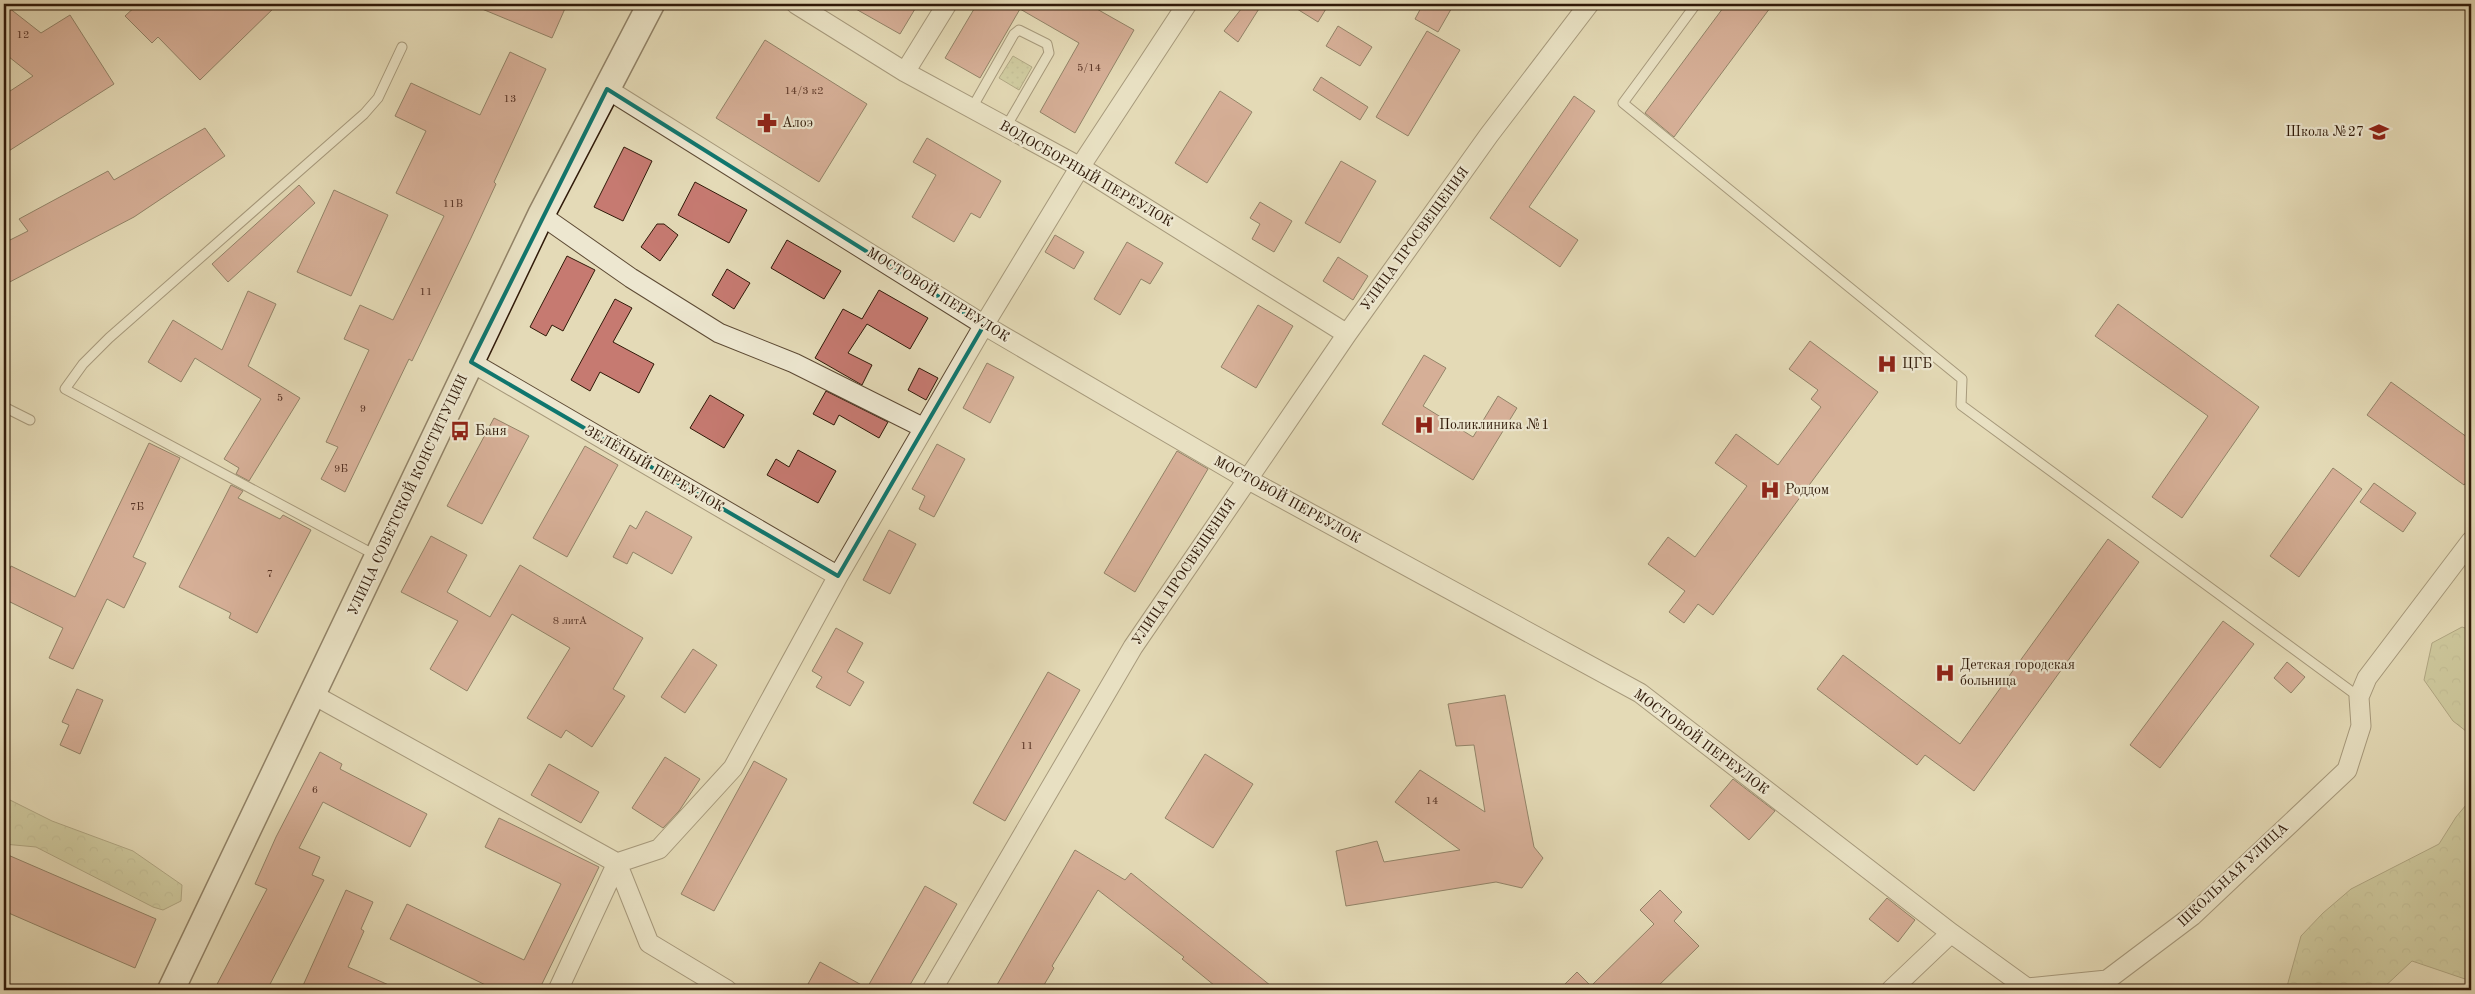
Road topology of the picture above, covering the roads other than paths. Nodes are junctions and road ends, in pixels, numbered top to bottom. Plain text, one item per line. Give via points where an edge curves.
1 (651, 4) edge
2 (796, 4) edge
3 (947, 4) edge
4 (1186, 4) edge
5 (1589, 4) edge
6 (1696, 4) edge
7 (402, 47) dead end
8 (905, 72) junction
9 (607, 89) junction
10 (972, 108) junction
11 (1006, 127) junction
12 (1080, 167) junction
13 (541, 215) junction
14 (984, 325) junction
15 (1347, 334) junction
16 (470, 362) junction
17 (4, 407) edge
18 (30, 420) dead end
19 (924, 428) junction
20 (1247, 479) junction
21 (2471, 541) edge
22 (379, 557) junction
23 (838, 576) junction
24 (312, 694) junction
25 (2359, 697) junction
26 (617, 863) junction
27 (1951, 932) junction
28 (2027, 989) edge
29 (171, 990) edge
30 (558, 990) edge
31 (727, 990) edge
32 (932, 990) edge
33 (1891, 990) edge

1 - 9 main road, УЛИЦА СОВЕТСКОЙ КОНСТИТУЦИИ
2 - 8 street, ВОДОСБОРНЫЙ ПЕРЕУЛОК
3 - 8 street
4 - 12 street
5 - 15 street, УЛИЦА ПРОСВЕЩЕНИЯ via 1489,135
6 - 25 lane via 1623,103 1962,379 1961,405
7 - 22 lane via 378,98 364,114 109,338 83,364 66,389
8 - 10 street, ВОДОСБОРНЫЙ ПЕРЕУЛОК
9 - 13 main road, УЛИЦА СОВЕТСКОЙ КОНСТИТУЦИИ
9 - 14 street, МОСТОВОЙ ПЕРЕУЛОК
10 - 11 street, ВОДОСБОРНЫЙ ПЕРЕУЛОК
10 - 11 lane via 1018,30 1047,44 1049,53
11 - 12 street, ВОДОСБОРНЫЙ ПЕРЕУЛОК
12 - 14 street
12 - 15 street, ВОДОСБОРНЫЙ ПЕРЕУЛОК
13 - 16 main road, УЛИЦА СОВЕТСКОЙ КОНСТИТУЦИИ
13 - 19 street via 631,278 719,333 794,363
14 - 19 street
14 - 20 street, МОСТОВОЙ ПЕРЕУЛОК
15 - 20 street, УЛИЦА ПРОСВЕЩЕНИЯ
16 - 22 main road, УЛИЦА СОВЕТСКОЙ КОНСТИТУЦИИ
16 - 23 street, ЗЕЛЁНЫЙ ПЕРЕУЛОК
17 - 18 lane
19 - 23 street
20 - 27 street, МОСТОВОЙ ПЕРЕУЛОК via 1640,693
20 - 32 street, УЛИЦА ПРОСВЕЩЕНИЯ via 1133,647
21 - 25 street, ШКОЛЬНАЯ УЛИЦА via 2367,678
22 - 24 main road, УЛИЦА СОВЕТСКОЙ КОНСТИТУЦИИ
23 - 26 street via 733,768 659,849
24 - 26 street
24 - 29 main road, УЛИЦА СОВЕТСКОЙ КОНСТИТУЦИИ
25 - 28 street, ШКОЛЬНАЯ УЛИЦА via 2361,726 2347,770 2192,916 2107,980
26 - 30 street
26 - 31 street via 648,943
27 - 28 street, ШКОЛЬНАЯ УЛИЦА
27 - 33 street

